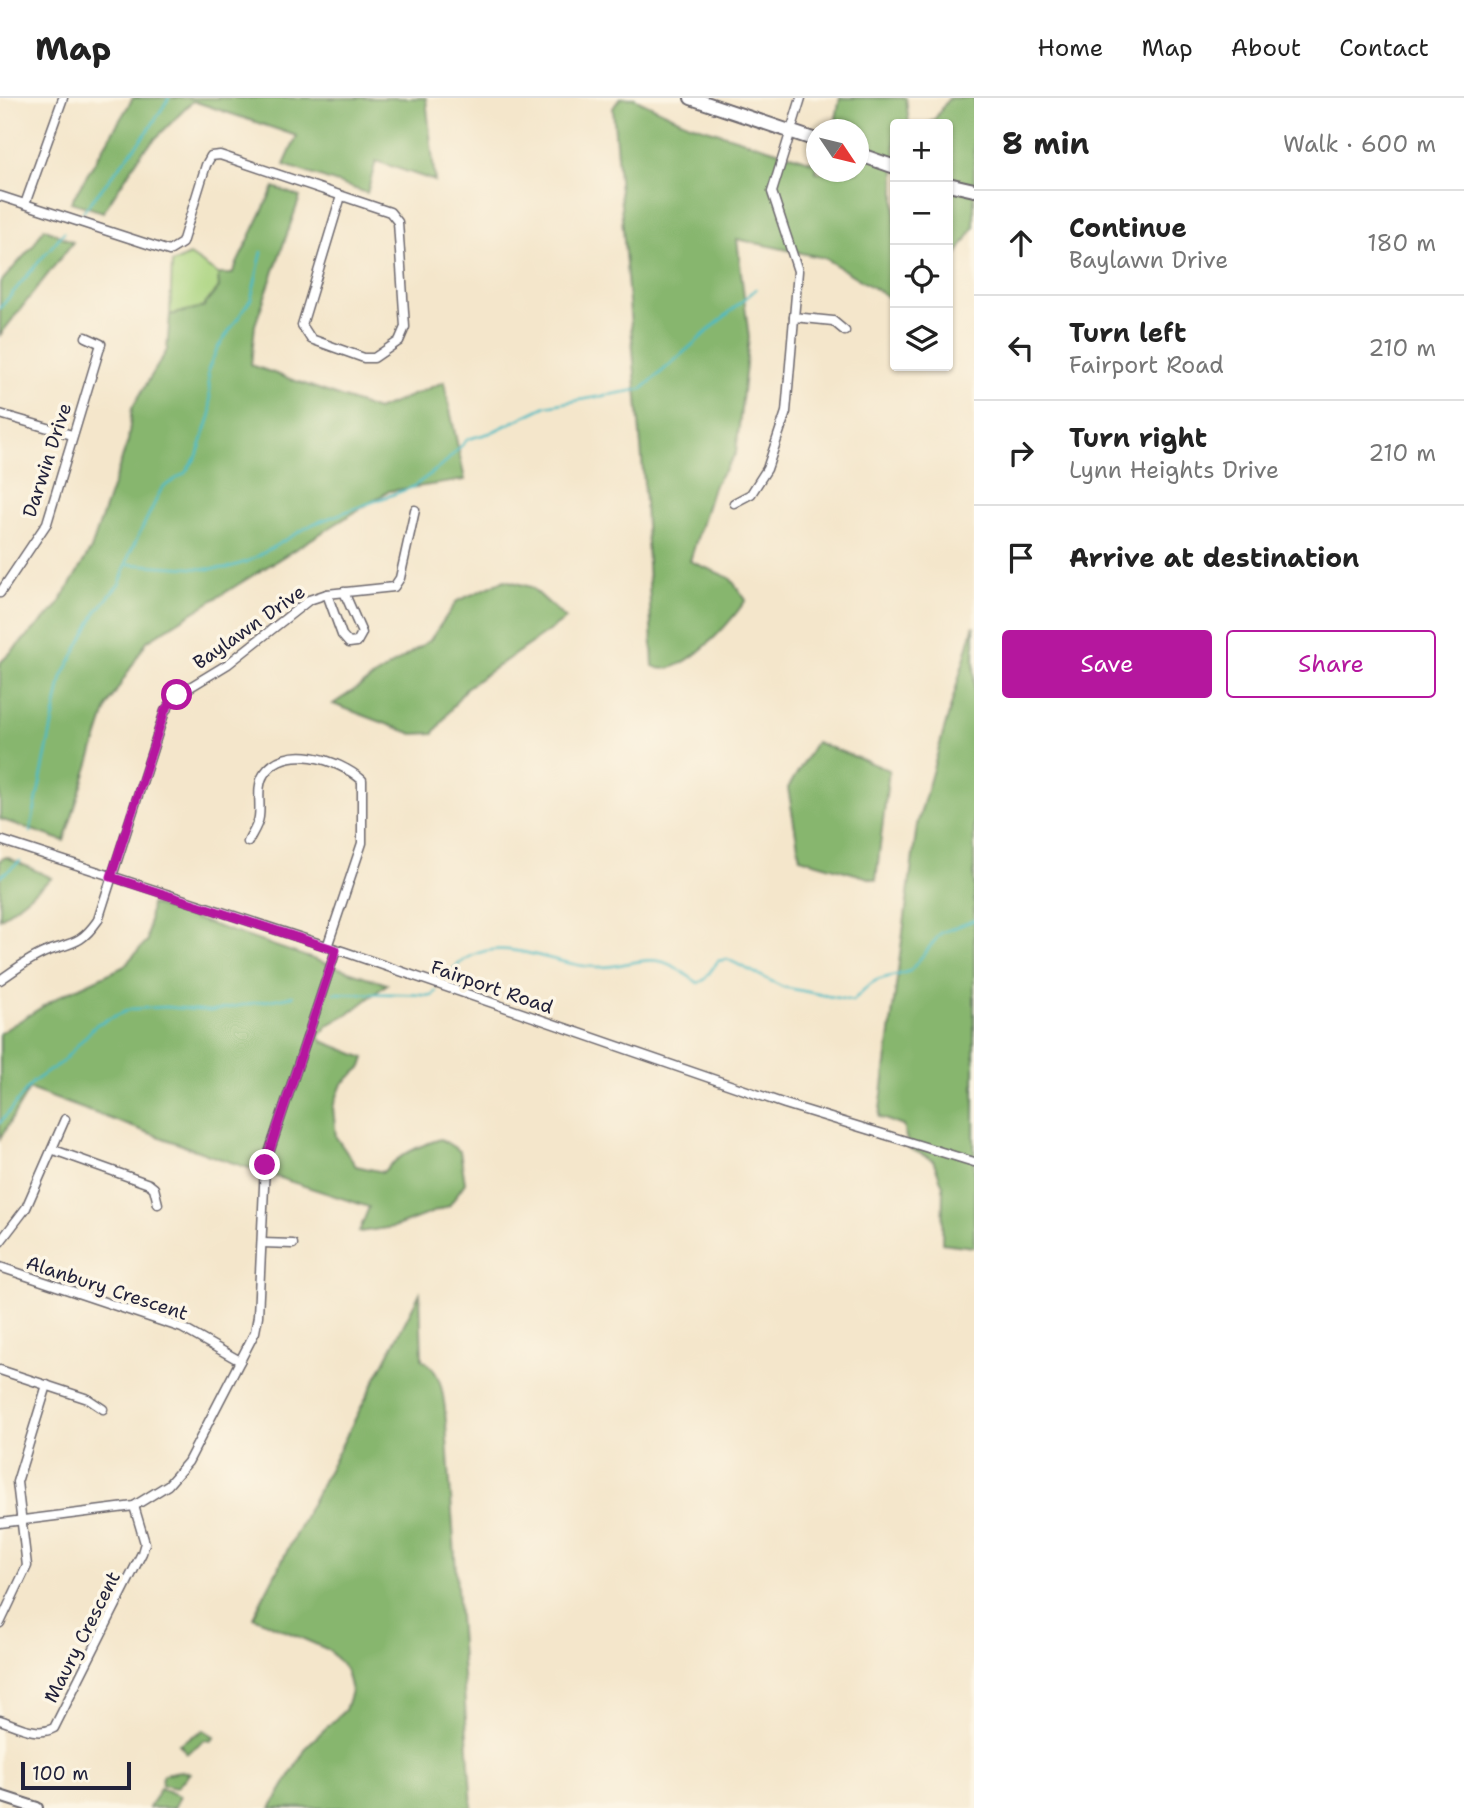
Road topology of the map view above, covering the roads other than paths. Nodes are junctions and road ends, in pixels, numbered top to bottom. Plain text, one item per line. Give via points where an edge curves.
1 (63, 98) edge
2 (691, 98) edge
3 (801, 98) edge
4 (790, 131) junction
5 (806, 136) edge
6 (869, 158) edge
7 (890, 165) edge
8 (953, 185) edge
9 (974, 190) edge
10 (0, 196) edge
11 (341, 196) junction
12 (25, 204) junction
13 (794, 317) junction
14 (845, 331) dead end
15 (86, 337) dead end
16 (0, 414) edge
17 (72, 435) junction
18 (734, 503) dead end
19 (415, 510) dead end
20 (344, 592) junction
21 (0, 593) edge
22 (327, 594) junction
23 (0, 840) edge
24 (247, 842) dead end
25 (111, 877) junction
26 (331, 948) junction
27 (0, 980) edge
28 (65, 1119) dead end
29 (54, 1150) junction
30 (974, 1162) edge
31 (158, 1204) dead end
32 (0, 1242) edge
33 (262, 1243) junction
34 (293, 1244) dead end
35 (0, 1267) edge
36 (240, 1361) junction
37 (0, 1370) edge
38 (47, 1385) junction
39 (103, 1409) dead end
40 (134, 1506) junction
41 (21, 1521) junction
42 (0, 1523) edge
43 (0, 1623) edge
44 (0, 1720) edge
45 (0, 1796) edge
46 (37, 1808) edge

1 - 12 street
2 - 4 main road
3 - 4 street
4 - 5 main road
4 - 13 street via 772,192 797,264
6 - 7 main road
8 - 9 main road
10 - 12 street
11 - 11 street via 302,325 311,339 374,358 399,341 405,327 398,222 390,212
11 - 12 street via 220,155 211,156 182,243 169,251
13 - 14 street via 833,321
13 - 18 street via 782,430 751,494
15 - 17 street, Darwin Drive via 101,344
16 - 17 street
17 - 21 street, Darwin Drive via 47,523
19 - 20 street, Baylawn Drive via 394,587
20 - 22 street, Baylawn Drive
20 - 22 street, Baylawn Drive via 362,633 357,642 349,643 342,635
22 - 25 street, Baylawn Drive via 309,600 228,664 177,695 165,710
23 - 25 street, Fairport Road
24 - 26 street via 259,820 264,773 288,756 299,754 353,772 362,780 362,843
25 - 26 street, Fairport Road
25 - 27 street, Baylawn Drive via 98,920 87,936 47,951
26 - 30 street, Fairport Road via 785,1104
26 - 33 street via 265,1165
28 - 29 street
29 - 31 street via 149,1184
29 - 32 street via 26,1208
33 - 34 street
33 - 36 street via 258,1316
35 - 36 street, Alanbury Crescent via 182,1328
36 - 40 street via 180,1475
37 - 38 street
38 - 39 street
38 - 41 street via 17,1482
40 - 41 street
40 - 44 street, Maury Crescent via 145,1543 142,1553 54,1728 35,1732
41 - 42 street
41 - 43 street via 27,1566
45 - 46 street

